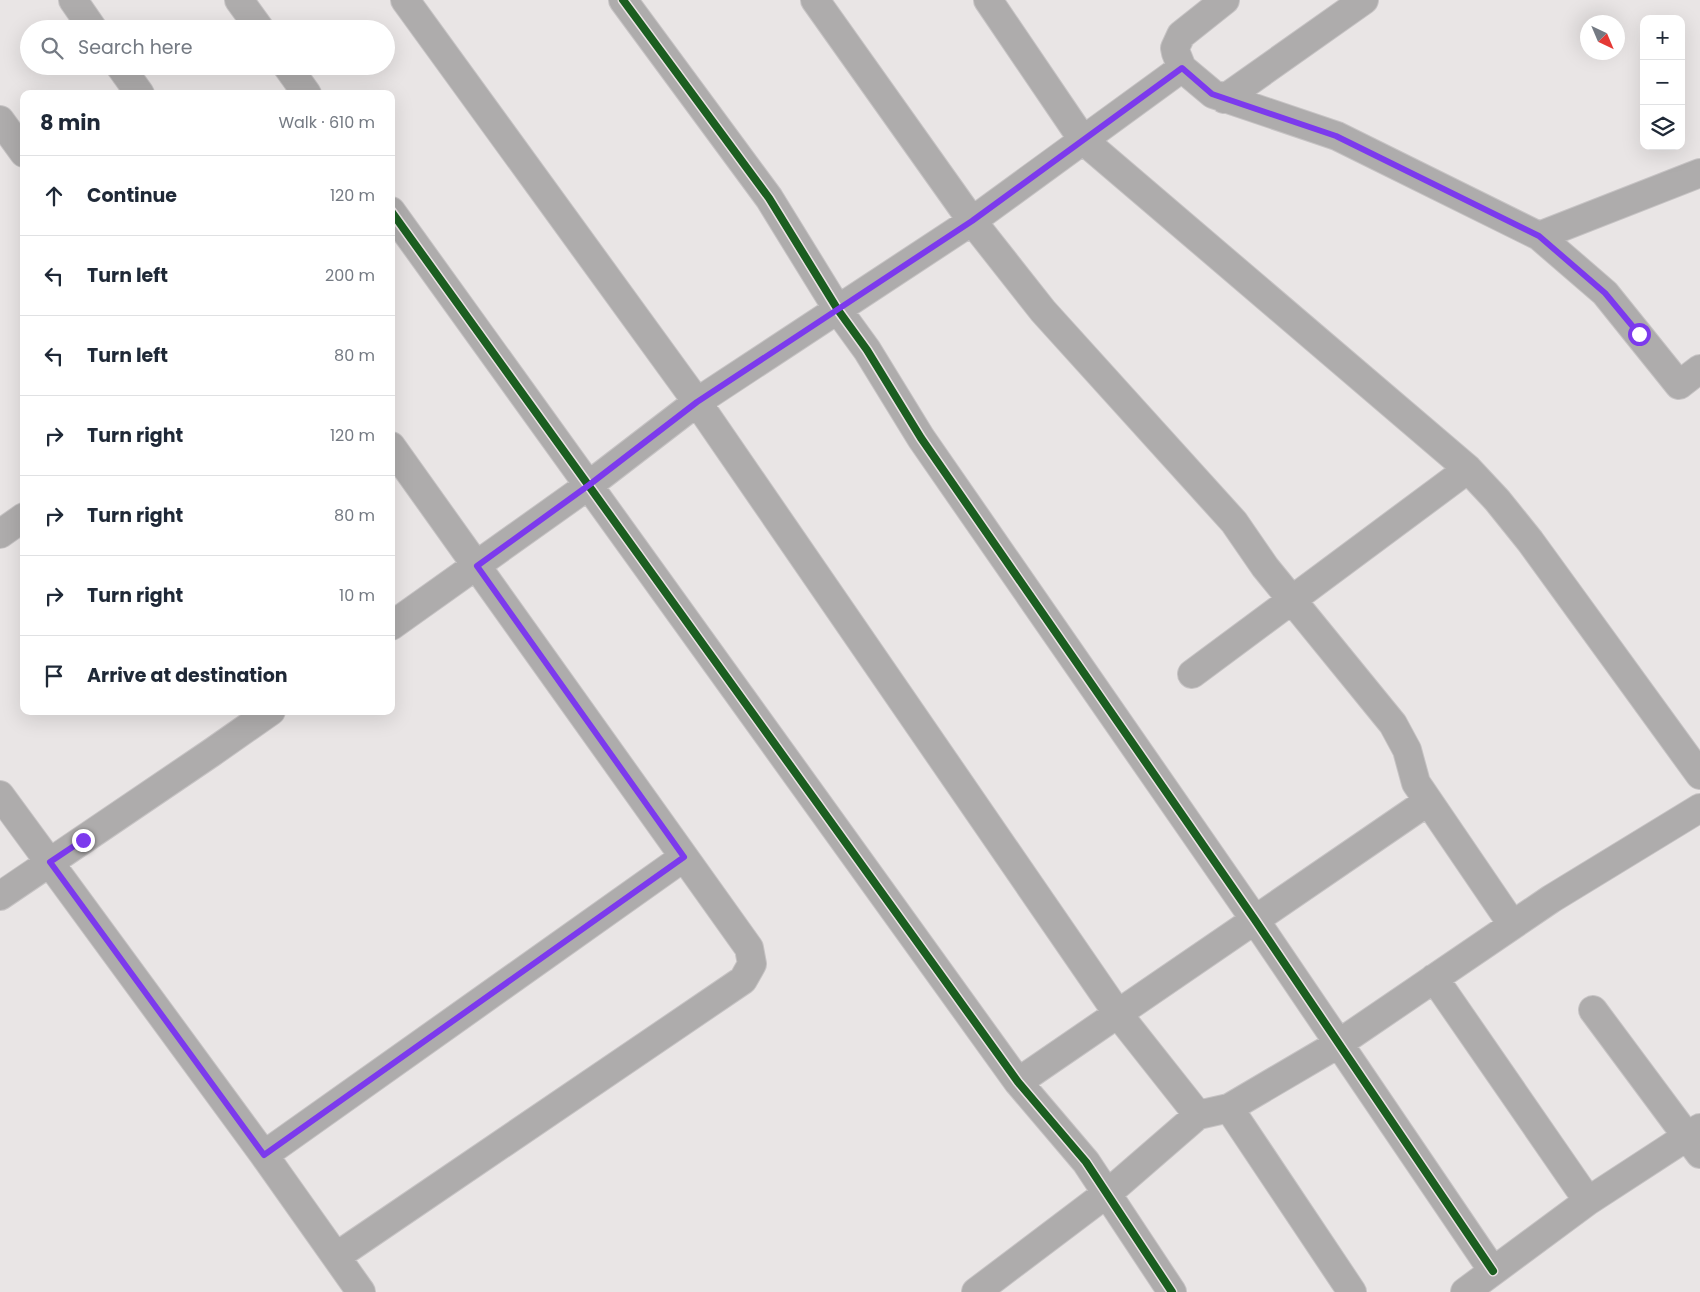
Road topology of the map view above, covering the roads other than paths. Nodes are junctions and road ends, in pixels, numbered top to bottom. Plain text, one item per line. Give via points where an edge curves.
1 (73, 0) edge
2 (239, 0) edge
3 (405, 0) edge
4 (623, 0) edge
5 (816, 0) edge
6 (988, 0) edge
7 (1225, 0) edge
8 (1364, 0) edge
9 (87, 20) edge
10 (253, 20) edge
11 (1182, 68) junction
12 (126, 75) edge
13 (293, 75) edge
14 (137, 90) edge
15 (304, 90) edge
16 (1224, 99) junction
17 (0, 120) edge
18 (1082, 140) junction
19 (20, 148) edge
20 (1700, 173) edge
21 (395, 217) edge
22 (972, 221) junction
23 (1539, 236) junction
24 (838, 310) junction
25 (1700, 369) edge
26 (697, 402) junction
27 (395, 452) edge
28 (1468, 468) junction
29 (589, 485) junction
30 (477, 566) junction
31 (1292, 599) junction
32 (395, 623) edge
33 (1192, 674) dead end
34 (265, 715) edge
35 (1700, 776) edge
36 (0, 795) edge
37 (1427, 802) junction
38 (1700, 808) edge
39 (684, 857) junction
40 (50, 862) junction
41 (0, 896) edge
42 (1255, 920) junction
43 (1512, 924) junction
44 (1434, 978) junction
45 (1593, 1010) dead end
46 (1118, 1014) junction
47 (1338, 1044) junction
48 (1018, 1082) junction
49 (1229, 1108) junction
50 (1198, 1115) junction
51 (1696, 1139) edge
52 (264, 1155) junction
53 (1108, 1193) junction
54 (1588, 1201) junction
55 (336, 1256) junction
56 (1493, 1271) junction
57 (361, 1292) edge
58 (976, 1292) edge
59 (1172, 1292) edge
60 (1352, 1292) edge
61 (1464, 1292) edge

1 - 9 street
2 - 10 street
3 - 26 street
4 - 24 street via 769,198
5 - 22 street
6 - 18 street
7 - 11 street via 1181,35 1176,53
8 - 16 street
11 - 16 street via 1212,94
11 - 18 street
12 - 14 street
13 - 15 street
16 - 23 street via 1336,136
17 - 19 street
18 - 22 street
18 - 28 street
20 - 23 street
21 - 29 street
22 - 24 street
22 - 31 street via 1043,311 1234,522
23 - 25 street via 1605,293 1679,385
24 - 26 street
24 - 42 street via 867,350 926,446
26 - 29 street
26 - 46 street
27 - 30 street
28 - 31 street
28 - 35 street via 1530,541
29 - 30 street
29 - 48 street
30 - 32 street
30 - 39 street
31 - 33 street
31 - 37 street via 1393,724
34 - 40 street
36 - 40 street
37 - 42 street
37 - 43 street
38 - 43 street
39 - 52 street
39 - 55 street via 749,948 752,964 743,980
40 - 41 street
40 - 52 street
42 - 46 street
42 - 47 street
43 - 44 street
44 - 47 street
44 - 54 street
45 - 51 street
46 - 48 street
46 - 50 street
47 - 49 street
47 - 56 street
48 - 53 street
49 - 50 street
49 - 60 street
50 - 53 street
51 - 54 street
52 - 55 street
53 - 58 street
53 - 59 street
54 - 56 street
55 - 57 street
56 - 61 street

